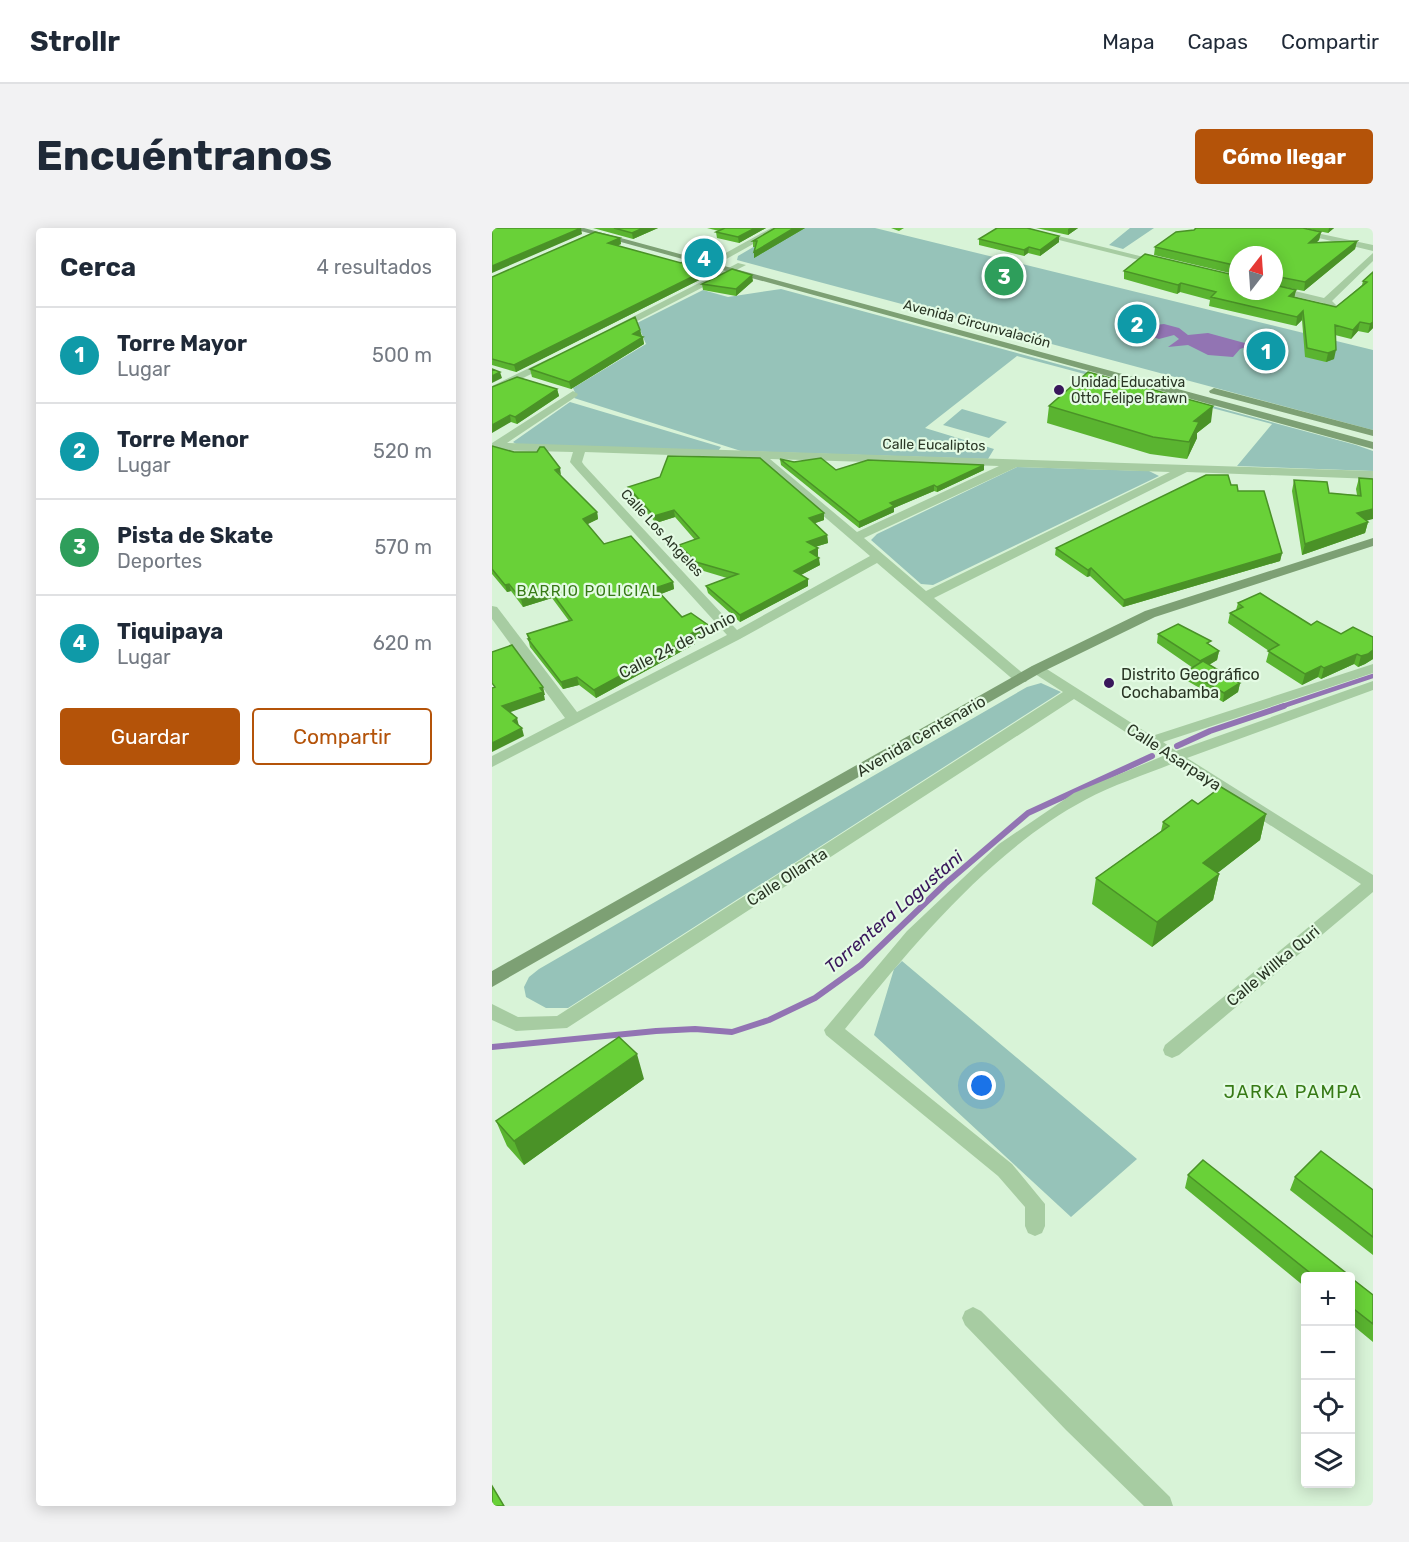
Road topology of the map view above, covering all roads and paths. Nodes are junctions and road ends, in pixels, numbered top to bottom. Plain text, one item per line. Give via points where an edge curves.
1 (574, 228) edge
2 (778, 228) edge
3 (1015, 228) edge
4 (1281, 228) edge
5 (600, 230) edge
6 (574, 243) edge
7 (1373, 248) edge
8 (1373, 256) edge
9 (719, 260) junction
10 (710, 265) junction
11 (741, 265) junction
12 (1171, 265) edge
13 (730, 271) junction
14 (1283, 291) edge
15 (1326, 301) junction
16 (1335, 309) edge
17 (607, 332) edge
18 (555, 358) edge
19 (509, 376) junction
20 (534, 384) edge
21 (553, 389) edge
22 (492, 390) edge
23 (1373, 433) edge
24 (1373, 446) edge
25 (494, 447) edge
26 (580, 449) junction
27 (760, 456) junction
28 (1017, 462) junction
29 (1186, 469) junction
30 (1373, 475) edge
31 (856, 537) junction
32 (1373, 542) edge
33 (878, 557) junction
34 (925, 597) junction
35 (492, 610) edge
36 (735, 636) junction
37 (1373, 668) edge
38 (1037, 669) junction
39 (1022, 679) junction
40 (1373, 685) edge
41 (1074, 692) junction
42 (574, 719) junction
43 (1149, 742) junction
44 (1173, 757) junction
45 (492, 762) edge
46 (1373, 883) edge
47 (492, 980) edge
48 (492, 1011) edge
49 (1172, 1050) dead end
50 (1035, 1226) dead end
51 (973, 1318) dead end
52 (1161, 1506) edge

1 - 5 main road, Avenida Circunvalación
2 - 9 street
3 - 12 street
4 - 7 street
5 - 6 street
5 - 9 main road, Avenida Circunvalación
5 - 10 main road, Avenida Circunvalación
8 - 15 street
9 - 10 street
9 - 11 main road, Avenida Circunvalación
10 - 13 main road, Avenida Circunvalación
11 - 13 street
11 - 23 main road, Avenida Circunvalación
13 - 17 street
13 - 24 main road, Avenida Circunvalación
14 - 15 street
15 - 16 street
18 - 19 street
19 - 20 street
19 - 22 street
21 - 25 street via 573,394
25 - 26 street, Calle Eucaliptos
26 - 27 street, Calle Eucaliptos
26 - 36 street, Calle Los Angeles via 576,462 579,467
27 - 28 street, Calle Eucaliptos
27 - 31 street
28 - 29 street, Calle Eucaliptos
28 - 31 street
29 - 30 street, Calle Eucaliptos
29 - 34 street
31 - 33 street
32 - 38 main road, Avenida Centenario via 1150,614
33 - 34 street
33 - 36 street, Calle 24 de Junio
34 - 39 street
35 - 42 street
36 - 42 street, Calle 24 de Junio
37 - 43 street
38 - 39 main road, Avenida Centenario
38 - 41 street, Calle Asarpaya
39 - 47 main road, Avenida Centenario
40 - 44 street
41 - 43 street, Calle Asarpaya
41 - 48 street, Calle Ollanta via 560,1023 516,1024
42 - 45 street, Calle 24 de Junio
43 - 44 street, Calle Asarpaya
44 - 46 street, Calle Asarpaya
44 - 50 street via 1073,799 1036,825 955,895 887,963 833,1030 1005,1170 1035,1204
46 - 49 street, Calle Willka Quri
51 - 52 street

